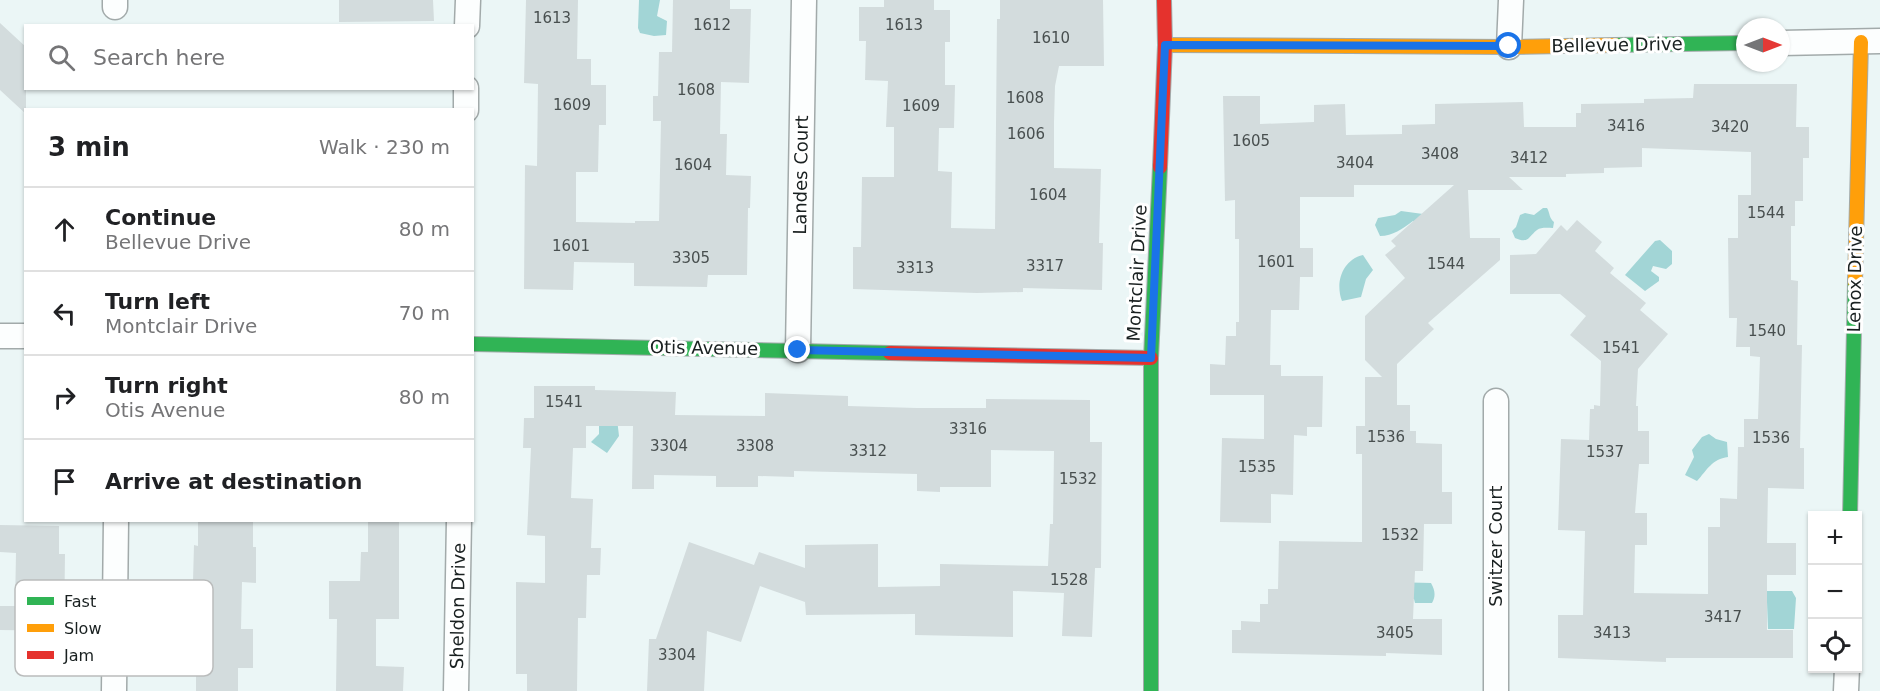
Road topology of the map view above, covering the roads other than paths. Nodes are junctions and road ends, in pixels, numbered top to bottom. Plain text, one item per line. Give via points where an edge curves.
1 (468, 0) edge
2 (804, 0) edge
3 (1164, 0) edge
4 (1511, 0) edge
5 (467, 24) edge
6 (1870, 41) edge
7 (1736, 43) edge
8 (1790, 43) edge
9 (1165, 45) junction
10 (1509, 46) junction
11 (466, 90) edge
12 (466, 108) edge
13 (0, 336) edge
14 (24, 336) edge
15 (474, 345) edge
16 (798, 350) junction
17 (1151, 358) junction
18 (1496, 401) dead end
19 (1850, 511) edge
20 (116, 522) edge
21 (459, 522) edge
22 (115, 580) edge
23 (1847, 673) edge
24 (114, 676) edge
25 (114, 691) edge
26 (456, 691) edge
27 (1151, 691) edge
28 (1496, 691) edge
29 (1846, 691) edge

1 - 5 street
2 - 16 street, Landes Court
3 - 9 street, Montclair Drive
4 - 10 street
6 - 8 street
6 - 19 street, Lenox Drive
7 - 10 street, Bellevue Drive
9 - 10 street, Bellevue Drive
9 - 17 street, Montclair Drive
11 - 12 street
13 - 14 street
15 - 16 street, Otis Avenue
16 - 17 street, Otis Avenue
17 - 27 street, Montclair Drive
18 - 28 street, Switzer Court
20 - 22 street
21 - 26 street, Sheldon Drive
23 - 29 street
24 - 25 street

